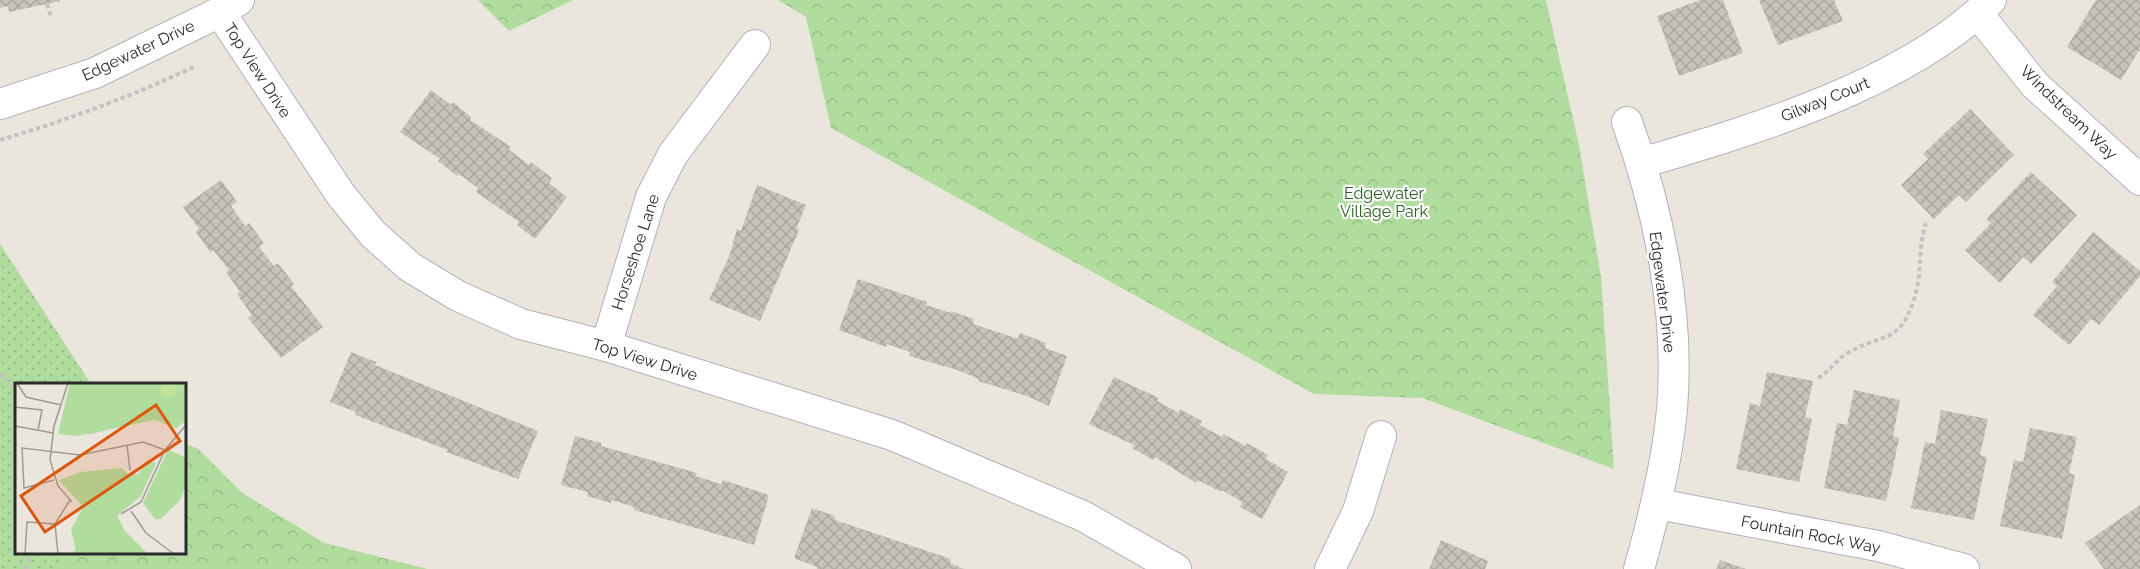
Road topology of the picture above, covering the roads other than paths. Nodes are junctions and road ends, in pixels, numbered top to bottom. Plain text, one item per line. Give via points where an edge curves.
1 (230, 6) edge
2 (1984, 7) edge
3 (755, 45) dead end
4 (0, 104) edge
5 (1627, 122) dead end
6 (1641, 163) junction
7 (2140, 180) edge
8 (606, 346) junction
9 (1381, 436) dead end
10 (1658, 504) junction
11 (1176, 569) edge
12 (1330, 569) edge
13 (1639, 569) edge
14 (1964, 569) edge

1 - 4 street, Edgewater Drive via 95,73
1 - 8 street, Top View Drive via 341,195 373,234 410,267 458,296 521,324
2 - 6 street, Gilway Court via 1884,75 1740,134
2 - 7 street, Windstream Way via 2035,85
3 - 8 street, Horseshoe Lane via 673,154 651,197
5 - 6 street, Edgewater Drive
6 - 10 street, Edgewater Drive via 1663,263 1672,339 1672,408
8 - 11 street, Top View Drive via 892,435 1083,516
9 - 12 street via 1358,511
10 - 13 street, Edgewater Drive
10 - 14 street, Fountain Rock Way via 1878,546

